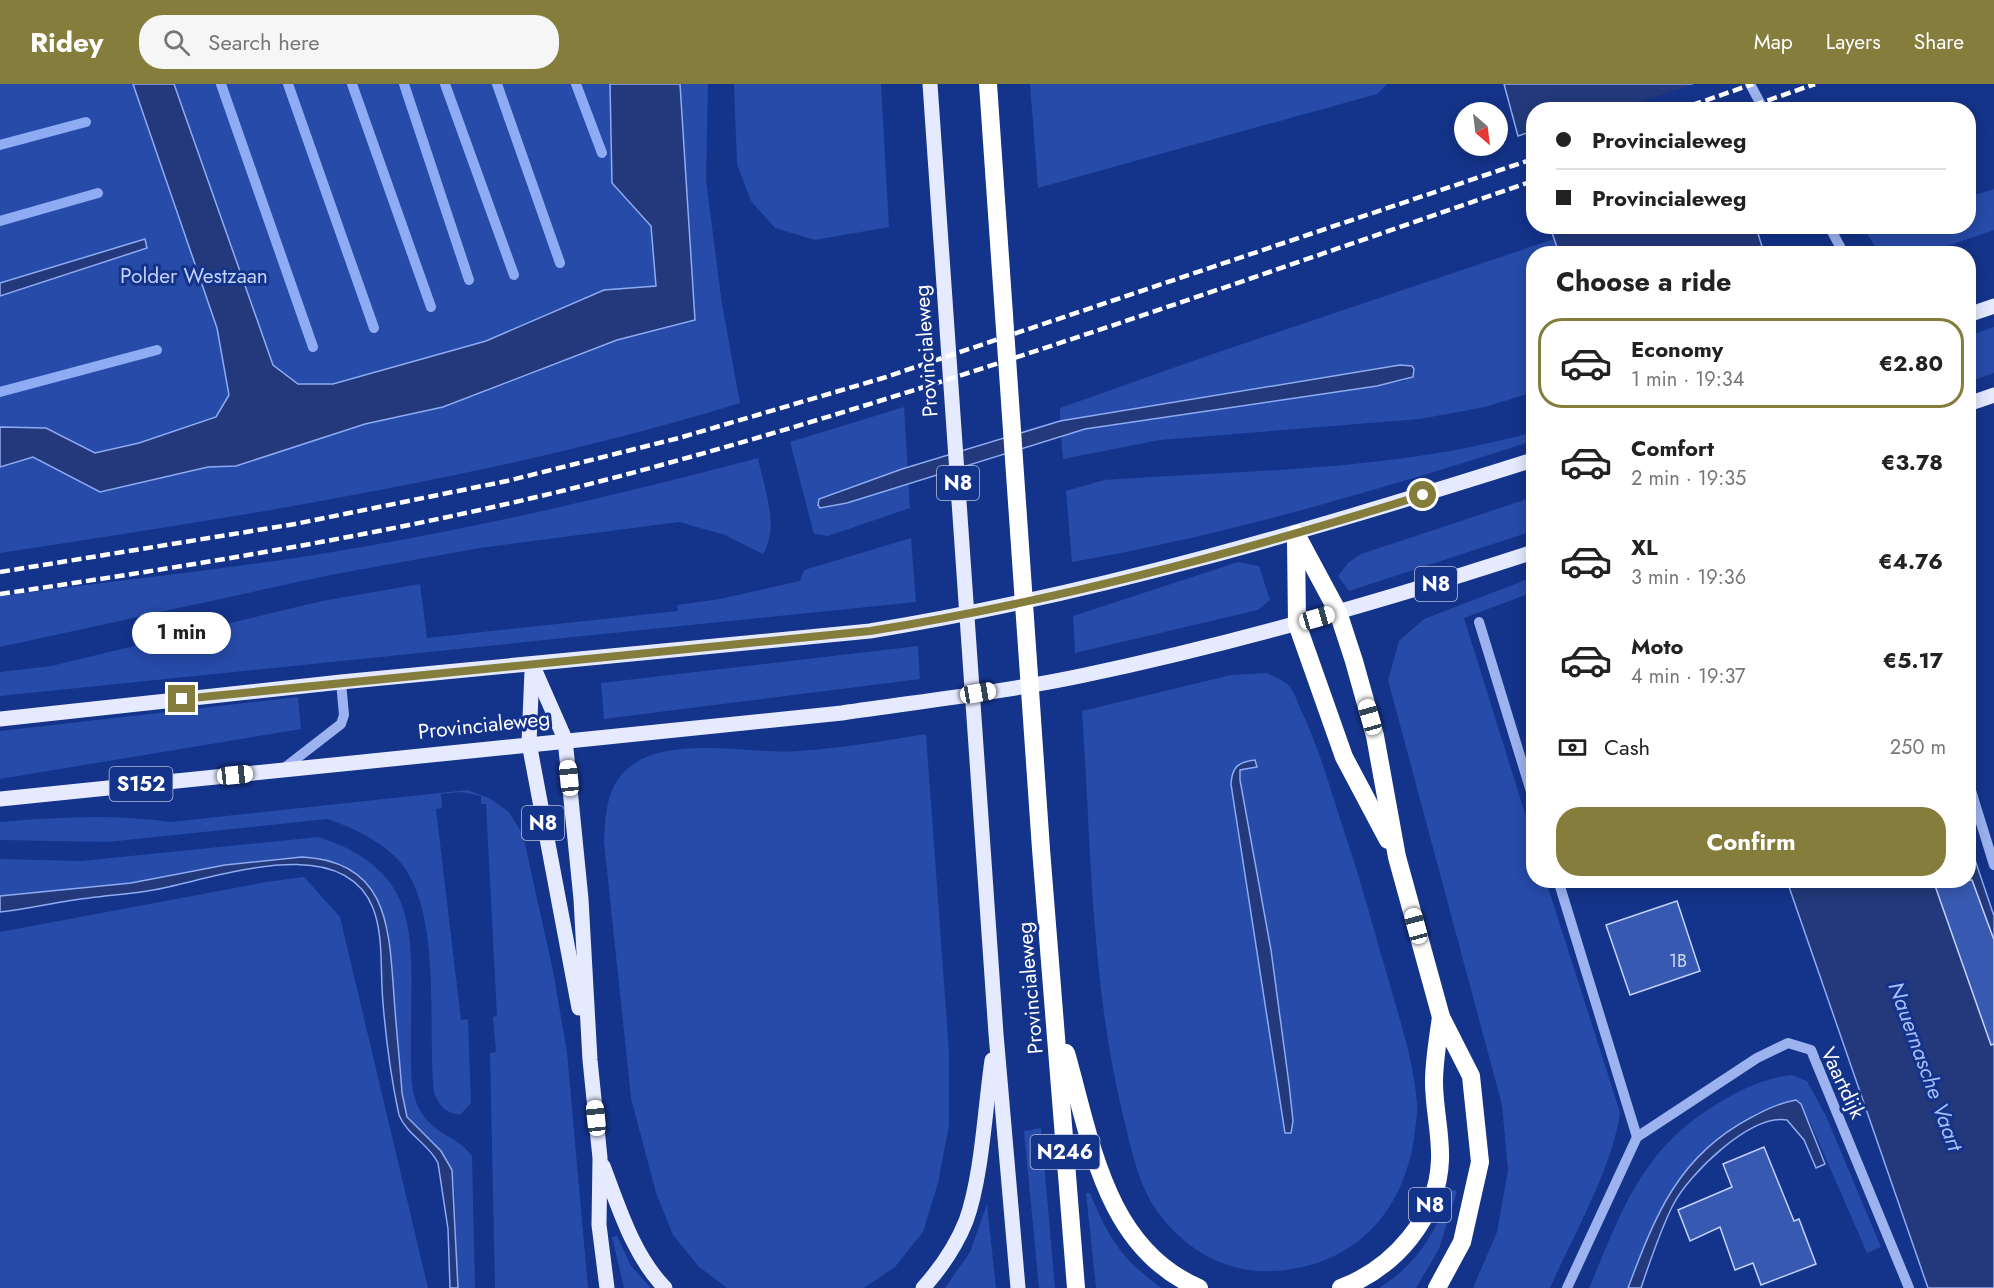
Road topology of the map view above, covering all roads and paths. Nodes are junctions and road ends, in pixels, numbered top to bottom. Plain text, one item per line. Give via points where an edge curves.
1 (930, 84) edge
2 (1750, 84) edge
3 (988, 86) edge
4 (1760, 102) edge
5 (1994, 306) edge
6 (1976, 312) edge
7 (1994, 395) edge
8 (1976, 401) edge
9 (1526, 462) edge
10 (1296, 534) junction
11 (1526, 554) edge
12 (1338, 612) junction
13 (1479, 622) dead end
14 (1297, 624) junction
15 (532, 664) junction
16 (340, 682) junction
17 (0, 719) edge
18 (565, 739) junction
19 (529, 743) junction
20 (282, 770) junction
21 (1526, 775) edge
22 (0, 799) edge
23 (1976, 807) edge
24 (1397, 857) junction
25 (1994, 865) edge
26 (1560, 888) edge
27 (1055, 1017) junction
28 (1441, 1017) junction
29 (996, 1034) junction
30 (590, 1060) junction
31 (1636, 1137) junction
32 (600, 1158) junction
33 (607, 1288) edge
34 (665, 1288) edge
35 (923, 1288) edge
36 (1018, 1288) edge
37 (1076, 1288) edge
38 (1199, 1288) edge
39 (1341, 1288) edge
40 (1437, 1288) edge
41 (1566, 1288) edge
42 (1909, 1288) edge

1 - 29 main road, Provincialeweg / N8
2 - 4 street
3 - 27 highway, Provincialeweg
5 - 6 main road
7 - 8 main road
9 - 10 main road
10 - 12 highway, N8
10 - 14 highway, N8
10 - 15 main road via 1084,589 941,620 870,631
11 - 12 main road, Provincialeweg / N8
12 - 14 main road, Provincialeweg / N8
12 - 24 highway, N8 via 1375,736
13 - 21 street
14 - 18 main road, Provincialeweg / N8 via 1084,675 978,693 842,713
14 - 24 highway, N8 via 1344,757
15 - 16 main road
15 - 18 main road, N8
15 - 19 main road, N8
16 - 17 main road
16 - 20 street via 344,715 341,723
18 - 19 main road, Provincialeweg / S152
18 - 30 main road, N8 via 581,899
19 - 20 main road, Provincialeweg / S152
19 - 30 main road, N8
20 - 22 main road, Provincialeweg / S152
23 - 25 street
24 - 28 highway, N8
26 - 31 street
27 - 37 highway, Provincialeweg / N246
27 - 38 highway via 1104,1187 1125,1226 1148,1254 1186,1283
28 - 39 highway, N8 via 1434,1082 1440,1136 1437,1191 1423,1221 1400,1250 1356,1283
28 - 40 highway via 1471,1076 1480,1162 1462,1242
29 - 35 main road, N8 via 966,1221 946,1260
29 - 36 main road, Provincialeweg / N246
30 - 32 main road, N8
31 - 41 street
31 - 42 street, Vaartdijk via 1767,1053 1788,1043 1811,1050
32 - 33 main road via 599,1225
32 - 34 main road, N8 via 636,1245 651,1273

